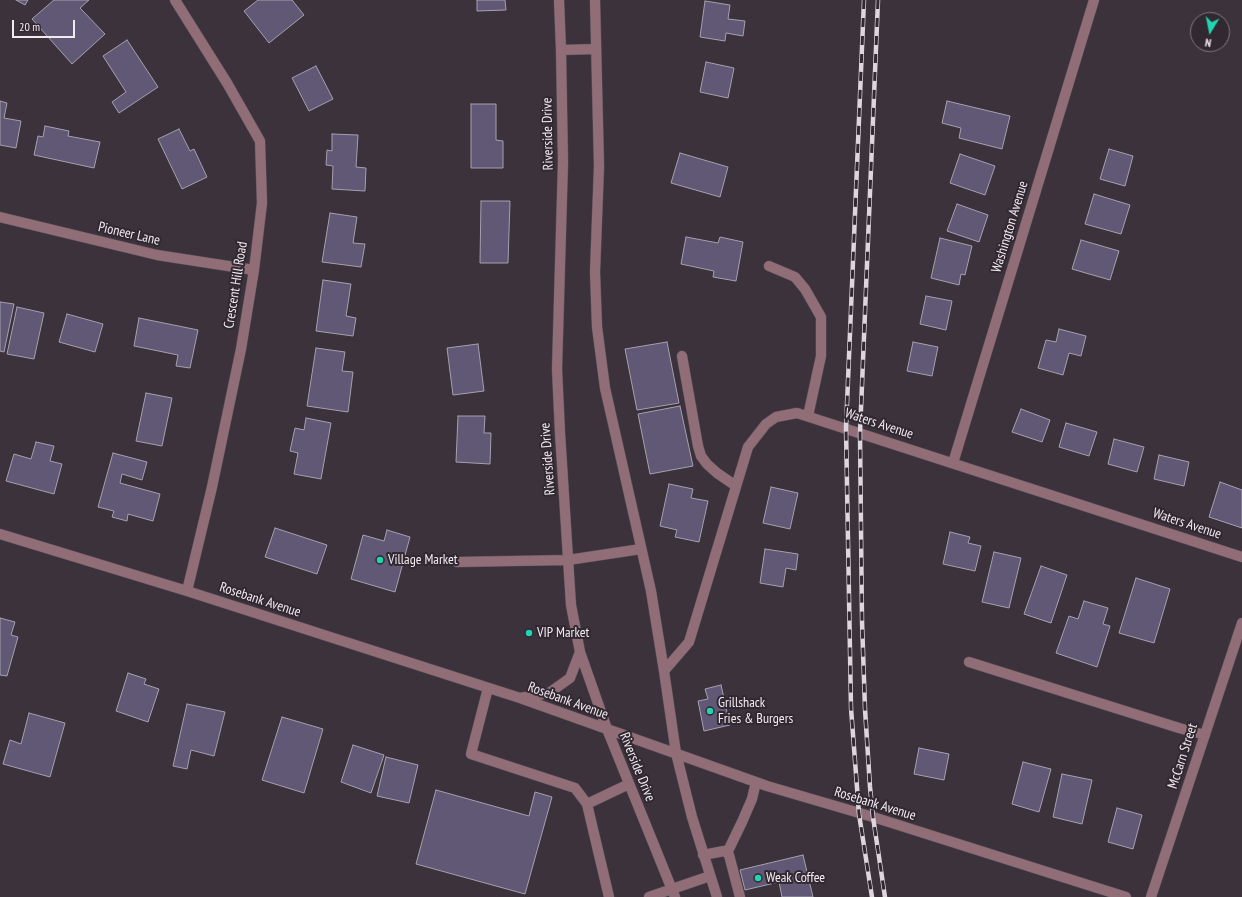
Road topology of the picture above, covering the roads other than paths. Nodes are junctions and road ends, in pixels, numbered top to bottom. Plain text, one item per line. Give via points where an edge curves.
1 (175, 0) edge
2 (559, 0) edge
3 (595, 0) edge
4 (1094, 0) edge
5 (596, 49) junction
6 (561, 50) junction
7 (0, 217) edge
8 (768, 266) dead end
9 (254, 270) junction
10 (682, 356) dead end
11 (808, 416) junction
12 (953, 463) junction
13 (736, 486) junction
14 (0, 534) edge
15 (641, 549) junction
16 (1242, 556) edge
17 (568, 560) junction
18 (457, 562) dead end
19 (187, 591) junction
20 (1242, 623) edge
21 (580, 652) junction
22 (969, 662) dead end
23 (664, 671) junction
24 (488, 688) junction
25 (520, 698) junction
26 (607, 729) junction
27 (1205, 735) junction
28 (676, 753) junction
29 (756, 782) junction
30 (629, 784) junction
31 (587, 804) junction
32 (727, 853) junction
33 (703, 855) junction
34 (710, 876) junction
35 (673, 893) edge
36 (609, 897) edge
37 (649, 897) edge
38 (717, 897) edge
39 (740, 897) edge
40 (1126, 897) edge
41 (1151, 897) edge

1 - 9 street, Crescent Hill Road via 260,141 262,203
2 - 6 street, Riverside Drive
3 - 5 street
4 - 12 street, Washington Avenue
5 - 6 street
5 - 15 street via 599,166 595,272 597,327 605,388
6 - 17 street, Riverside Drive via 563,162 557,369
7 - 9 street, Pioneer Lane via 157,255
8 - 11 street via 795,277 821,317 821,356
9 - 19 street, Crescent Hill Road via 212,487
10 - 13 street via 701,456 717,473
11 - 12 street, Waters Avenue
11 - 13 street, Waters Avenue via 797,413 776,417 766,424 748,447
12 - 16 street, Waters Avenue
13 - 23 street, Waters Avenue via 689,642
14 - 19 street, Rosebank Avenue
15 - 17 street
15 - 23 street via 651,591
17 - 18 street
17 - 21 street, Riverside Drive via 571,605
19 - 24 street, Rosebank Avenue
20 - 27 street, McCarn Street
21 - 25 street via 570,678 549,693
21 - 26 street, Riverside Drive
22 - 27 street
23 - 28 street
24 - 25 street, Rosebank Avenue
24 - 31 street via 471,754 574,788
25 - 26 street, Rosebank Avenue
26 - 28 street, Rosebank Avenue
26 - 30 street, Riverside Drive
27 - 41 street, McCarn Street
28 - 29 street, Rosebank Avenue
28 - 33 street
29 - 32 street via 752,799
29 - 40 street, Rosebank Avenue
30 - 31 street
30 - 35 street, Riverside Drive
31 - 36 street
32 - 33 street via 724,851
32 - 39 street
33 - 34 street
34 - 35 street
34 - 38 street
35 - 37 street

